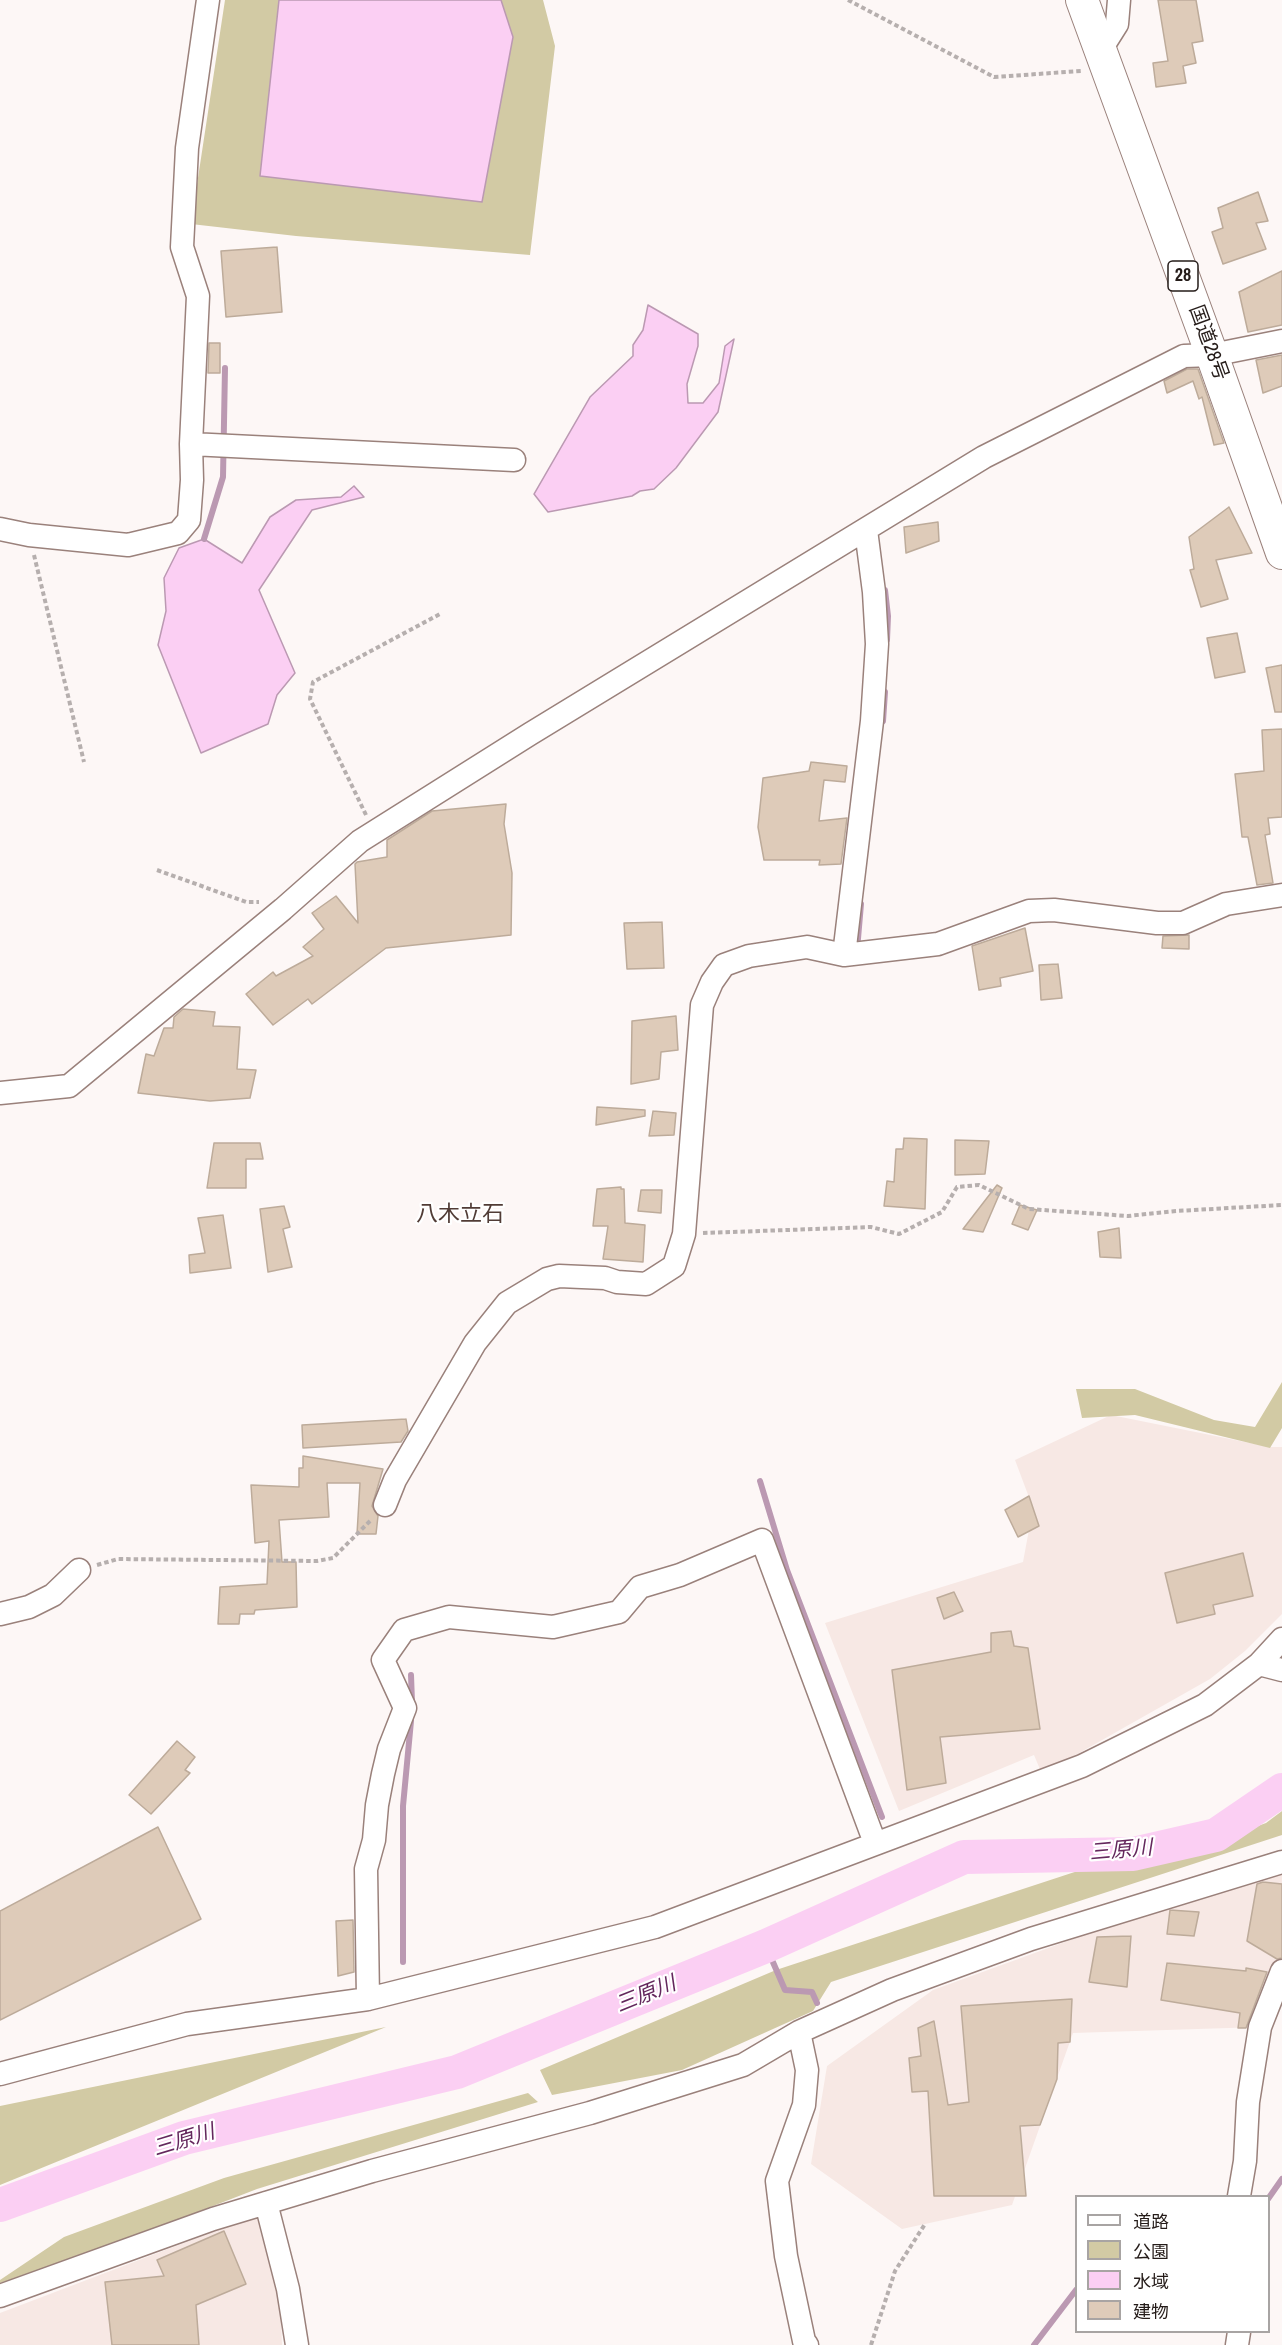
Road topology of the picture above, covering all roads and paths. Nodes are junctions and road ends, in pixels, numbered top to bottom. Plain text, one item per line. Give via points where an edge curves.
1 (208, 0) edge
2 (848, 0) edge
3 (1082, 0) edge
4 (1119, 0) edge
5 (1100, 51) junction
6 (1282, 341) edge
7 (1212, 355) junction
8 (191, 444) junction
9 (514, 460) dead end
10 (0, 529) edge
11 (866, 530) junction
12 (29, 535) junction
13 (1282, 553) edge
14 (440, 614) dead end
15 (84, 762) dead end
16 (375, 832) junction
17 (157, 870) dead end
18 (1282, 895) edge
19 (293, 901) junction
20 (844, 955) junction
21 (0, 1093) edge
22 (1282, 1205) edge
23 (684, 1234) junction
24 (385, 1505) joint
25 (79, 1570) joint
26 (0, 1614) edge
27 (1282, 1639) edge
28 (1259, 1664) junction
29 (1282, 1670) edge
30 (875, 1843) junction
31 (1282, 1862) edge
32 (1282, 1971) edge
33 (368, 1999) junction
34 (799, 2032) junction
35 (0, 2074) edge
36 (1239, 2195) edge
37 (266, 2203) junction
38 (926, 2224) dead end
39 (0, 2296) edge
40 (297, 2345) edge
41 (807, 2345) edge
42 (871, 2345) edge

1 - 8 street via 187,148 182,247 198,296
2 - 5 path via 994,77 1095,70
3 - 5 highway, 国道28号 / 28
4 - 5 street via 1117,24
5 - 7 highway, 国道28号 / 28
6 - 7 street
7 - 11 street via 1184,357 1128,383 984,457
7 - 13 highway, 国道28号 / 28
8 - 9 street
8 - 12 street via 189,520 178,533 128,544
10 - 12 street
11 - 16 street
11 - 20 street via 877,644 872,721
12 - 15 path
14 - 16 path via 313,682 310,699
16 - 19 street
17 - 19 path via 246,902
18 - 20 street via 1226,904 1183,922 1029,911 938,944
19 - 21 street via 69,1086
20 - 23 street via 807,947 749,956 724,965 712,982 702,1005
22 - 23 path via 1117,1216 1029,1209 979,1185 957,1187 942,1212 899,1234 871,1227
23 - 24 street via 674,1266 646,1284 560,1276 547,1279 507,1303 475,1343 394,1480
24 - 25 path via 333,1558 317,1562 118,1559
25 - 26 street via 53,1594 29,1607
27 - 28 street
28 - 29 street
28 - 30 street via 1205,1705 1082,1766
30 - 33 street via 655,1927
30 - 33 street via 762,1540 680,1575 640,1587 619,1612 553,1627 449,1617 404,1630 383,1660 405,1708 385,1765 366,1869
31 - 34 street via 1031,1939 892,1990
32 - 36 street via 1260,2027
33 - 35 street via 187,2024
34 - 37 street via 743,2065 590,2113
34 - 41 street via 807,2070 804,2105 777,2181 786,2256
37 - 39 street
37 - 40 street via 288,2289
38 - 42 path via 895,2271

